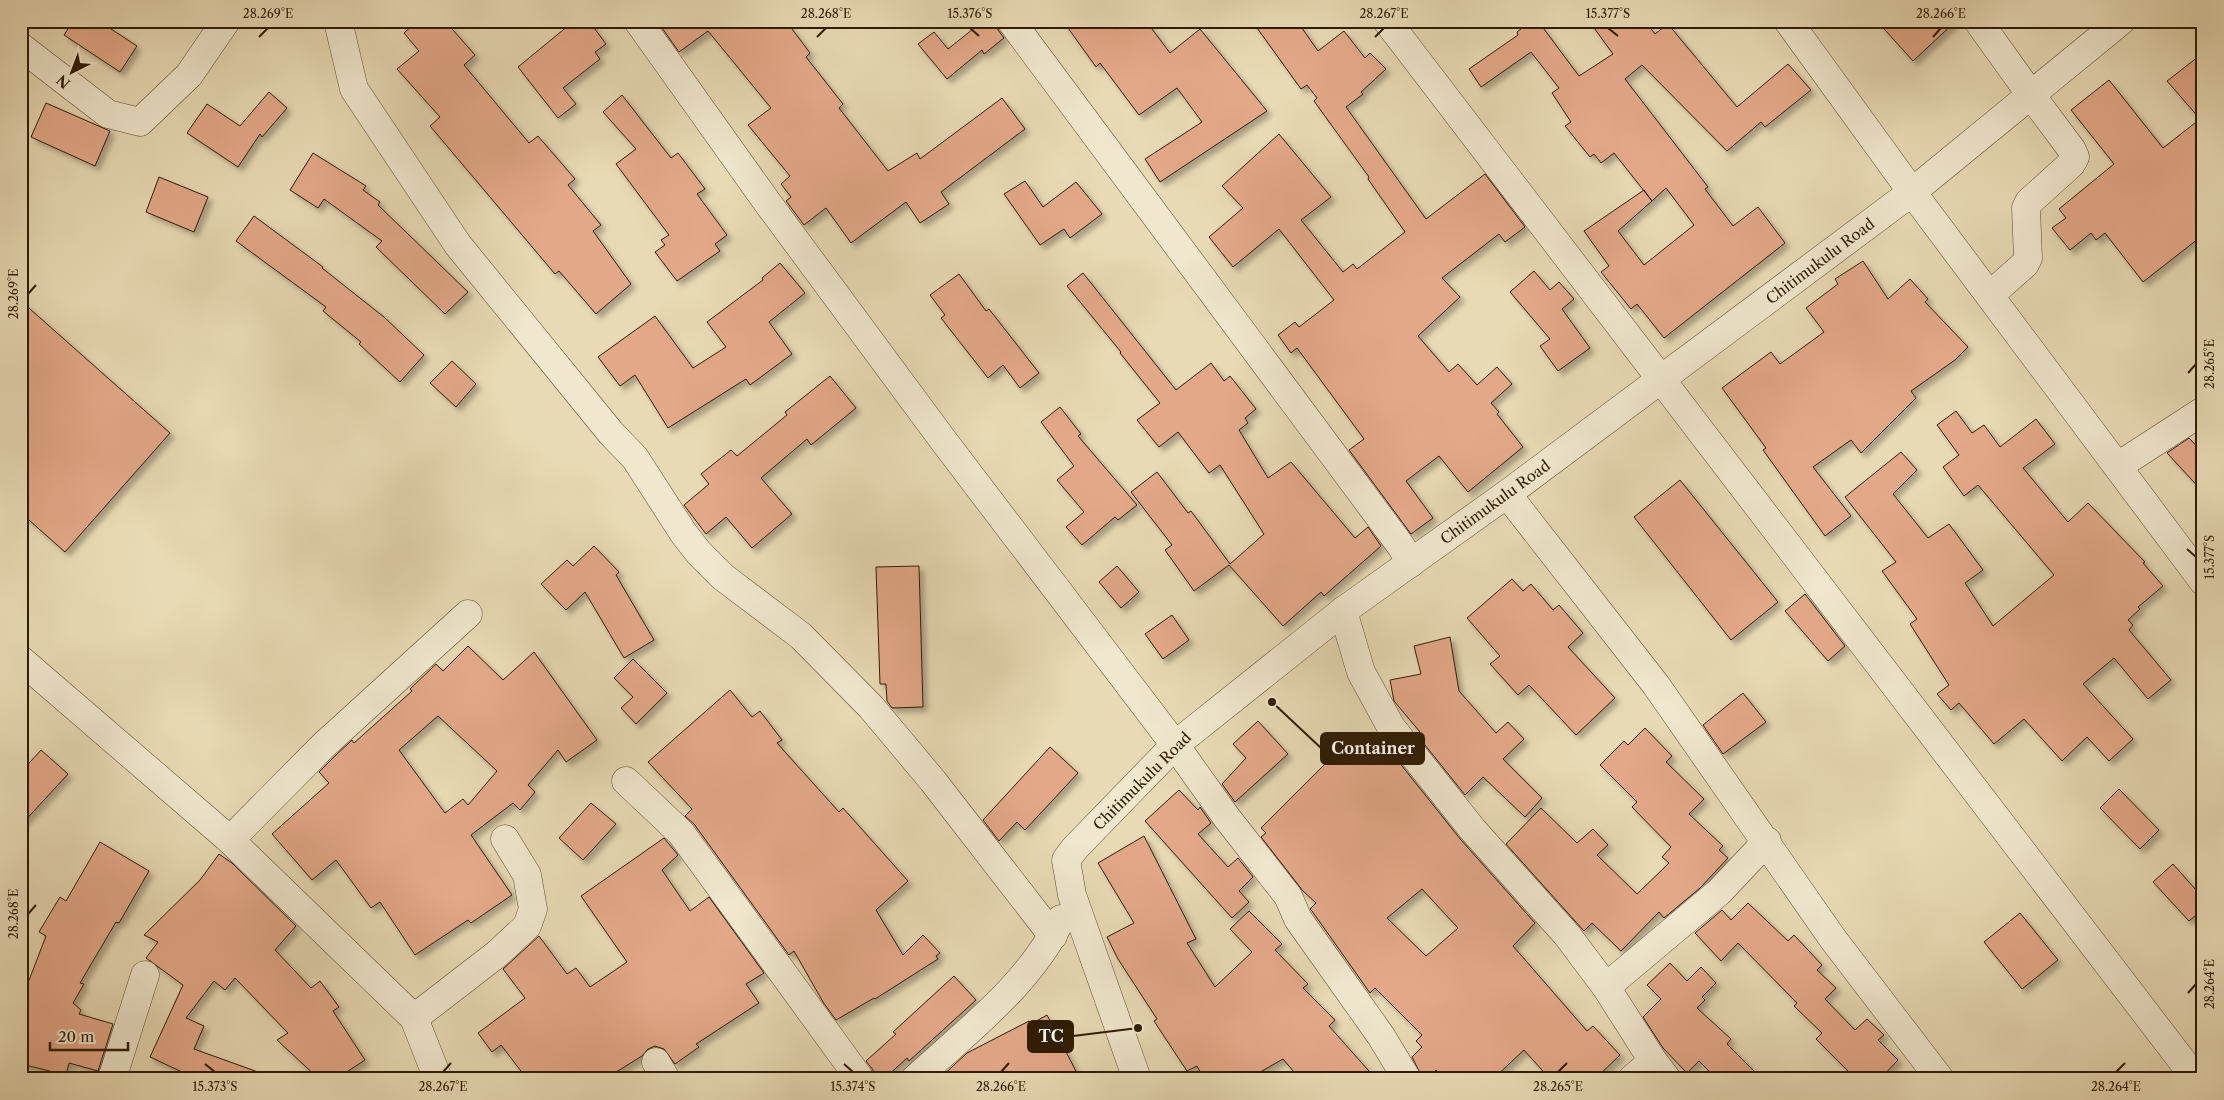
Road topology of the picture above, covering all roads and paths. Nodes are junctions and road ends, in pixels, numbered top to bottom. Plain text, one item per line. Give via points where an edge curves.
1 (226, 21) edge
2 (338, 21) edge
3 (638, 21) edge
4 (1011, 21) edge
5 (1387, 21) edge
6 (1788, 21) edge
7 (1978, 21) edge
8 (2121, 21) edge
9 (21, 47) edge
10 (2030, 95) junction
11 (1912, 192) junction
12 (1990, 296) junction
13 (1660, 380) junction
14 (2203, 411) edge
15 (2118, 466) junction
16 (1507, 494) junction
17 (1411, 563) junction
18 (2203, 580) edge
19 (1343, 611) junction
20 (468, 614) dead end
21 (21, 660) edge
22 (1174, 745) junction
23 (626, 781) dead end
24 (505, 839) dead end
25 (230, 840) junction
26 (1766, 841) junction
27 (1072, 895) junction
28 (1053, 936) junction
29 (145, 974) dead end
30 (1606, 987) junction
31 (414, 1018) junction
32 (1660, 1070) edge
33 (112, 1079) edge
34 (438, 1079) edge
35 (860, 1079) edge
36 (915, 1079) edge
37 (1137, 1079) edge
38 (1407, 1079) edge
39 (1632, 1079) edge
40 (1940, 1079) edge
41 (2196, 1079) edge

1 - 9 street via 189,75 140,122 108,114
2 - 28 street via 354,89 458,245 635,458 699,553 723,577 801,636 872,707
3 - 22 street via 943,440
4 - 17 street
5 - 13 street
6 - 11 street
7 - 10 street
8 - 10 street, Chitimukulu Road
10 - 11 street, Chitimukulu Road
10 - 12 street via 2074,157 2071,164 2029,202 2026,208 2028,258
11 - 12 street
11 - 13 street, Chitimukulu Road
12 - 15 street
13 - 16 street, Chitimukulu Road
13 - 41 street
14 - 15 street
15 - 18 street
16 - 17 street, Chitimukulu Road
16 - 26 street via 1656,686
17 - 19 street, Chitimukulu Road
19 - 22 street, Chitimukulu Road
19 - 30 street via 1361,672 1391,727 1473,830 1567,935
20 - 25 street via 324,745
21 - 25 street
22 - 27 street, Chitimukulu Road via 1066,860
22 - 38 street via 1288,896 1298,919 1381,1036
23 - 35 street via 680,833
24 - 31 street via 527,875 533,909 527,926
25 - 31 street
26 - 30 street via 1719,892
26 - 40 street via 1833,939
27 - 28 street
27 - 37 street, Chitimukulu Road
28 - 36 street via 1004,999
29 - 33 street
30 - 32 street
31 - 34 street
32 - 39 street

